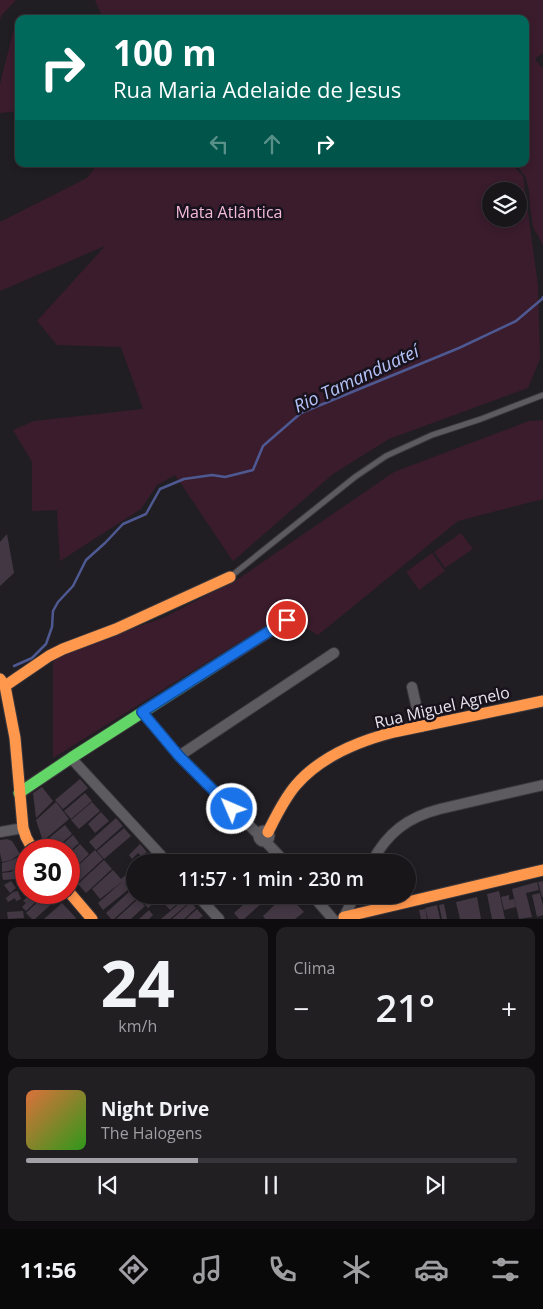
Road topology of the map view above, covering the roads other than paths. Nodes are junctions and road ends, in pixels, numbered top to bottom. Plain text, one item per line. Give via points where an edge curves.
1 (543, 395) edge
2 (230, 577) joint
3 (287, 620) dead end
4 (334, 653) dead end
5 (2, 683) edge
6 (412, 687) dead end
7 (543, 700) edge
8 (142, 712) junction
9 (421, 727) junction
10 (179, 756) junction
11 (71, 758) junction
12 (543, 785) edge
13 (19, 794) junction
14 (23, 828) junction
15 (0, 832) edge
16 (264, 836) junction
17 (27, 839) edge
18 (160, 854) edge
19 (278, 854) edge
20 (376, 854) edge
21 (543, 870) edge
22 (79, 904) edge
23 (205, 904) edge
24 (323, 904) edge
25 (349, 904) edge
26 (340, 918) edge
27 (92, 919) edge
28 (219, 919) edge

1 - 2 lane via 432,435 386,456 355,476
2 - 5 street via 116,629 63,649
3 - 8 street
4 - 10 street
5 - 13 street via 15,738
6 - 9 street
7 - 9 street, Rua Miguel Agnelo
8 - 10 street
8 - 11 street
9 - 16 street, Rua Miguel Agnelo via 368,740 335,754 309,772 295,786
10 - 16 street
11 - 13 street
11 - 18 street
12 - 20 street via 426,812 396,831
13 - 14 street
14 - 15 street
14 - 17 street
16 - 19 street
21 - 26 street
22 - 27 street
23 - 28 street
24 - 26 street
25 - 26 street

